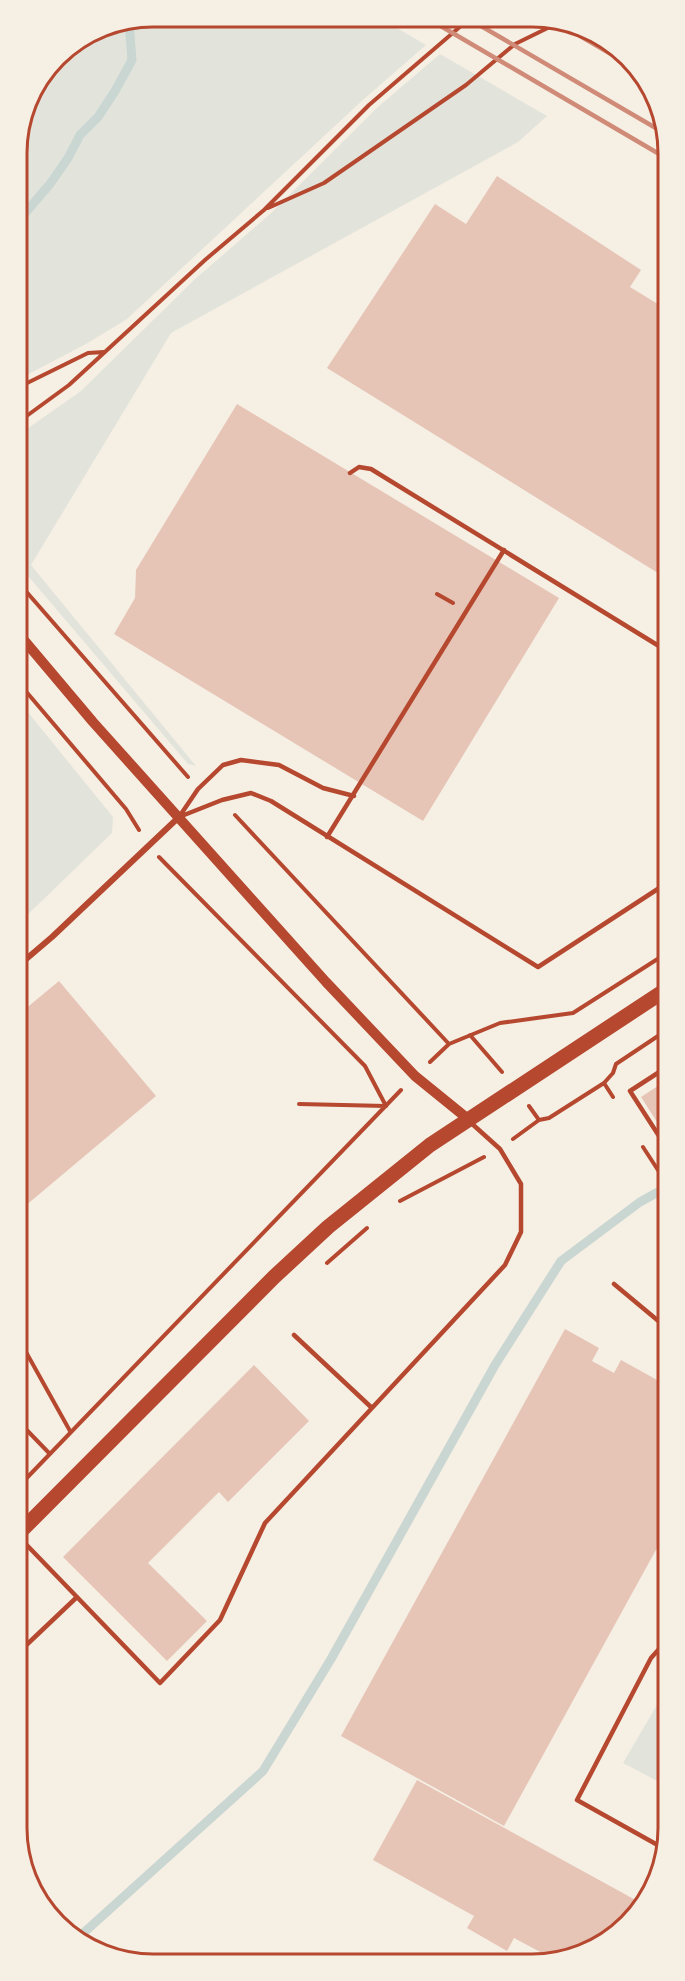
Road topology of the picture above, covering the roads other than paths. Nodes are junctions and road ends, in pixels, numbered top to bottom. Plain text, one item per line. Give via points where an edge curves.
1 (350, 473) dead end
2 (504, 550) junction
3 (27, 644) edge
4 (658, 645) edge
5 (354, 796) junction
6 (178, 817) junction
7 (327, 837) junction
8 (658, 889) edge
9 (27, 958) edge
10 (658, 995) edge
11 (658, 1073) edge
12 (468, 1119) junction
13 (658, 1134) edge
14 (614, 1284) dead end
15 (658, 1321) edge
16 (294, 1335) dead end
17 (372, 1408) junction
18 (27, 1527) edge
19 (27, 1544) edge
20 (77, 1597) junction
21 (27, 1644) edge
22 (658, 1650) edge
23 (657, 1845) edge

1 - 2 lane via 359,467 371,469
2 - 4 lane
2 - 5 lane
3 - 6 street
5 - 6 lane via 323,788 279,765 241,760 223,765 198,789
5 - 7 lane
6 - 7 lane via 252,793
6 - 9 street
6 - 12 street via 415,1076
7 - 8 lane via 538,967
10 - 12 main road
11 - 13 lane via 630,1091
12 - 17 lane via 500,1149 521,1184 521,1232 505,1264
12 - 18 main road via 412,1158 313,1240
14 - 15 lane
16 - 17 lane
17 - 20 lane via 265,1523 220,1620 160,1683
19 - 20 lane
20 - 21 lane
22 - 23 lane via 577,1800

